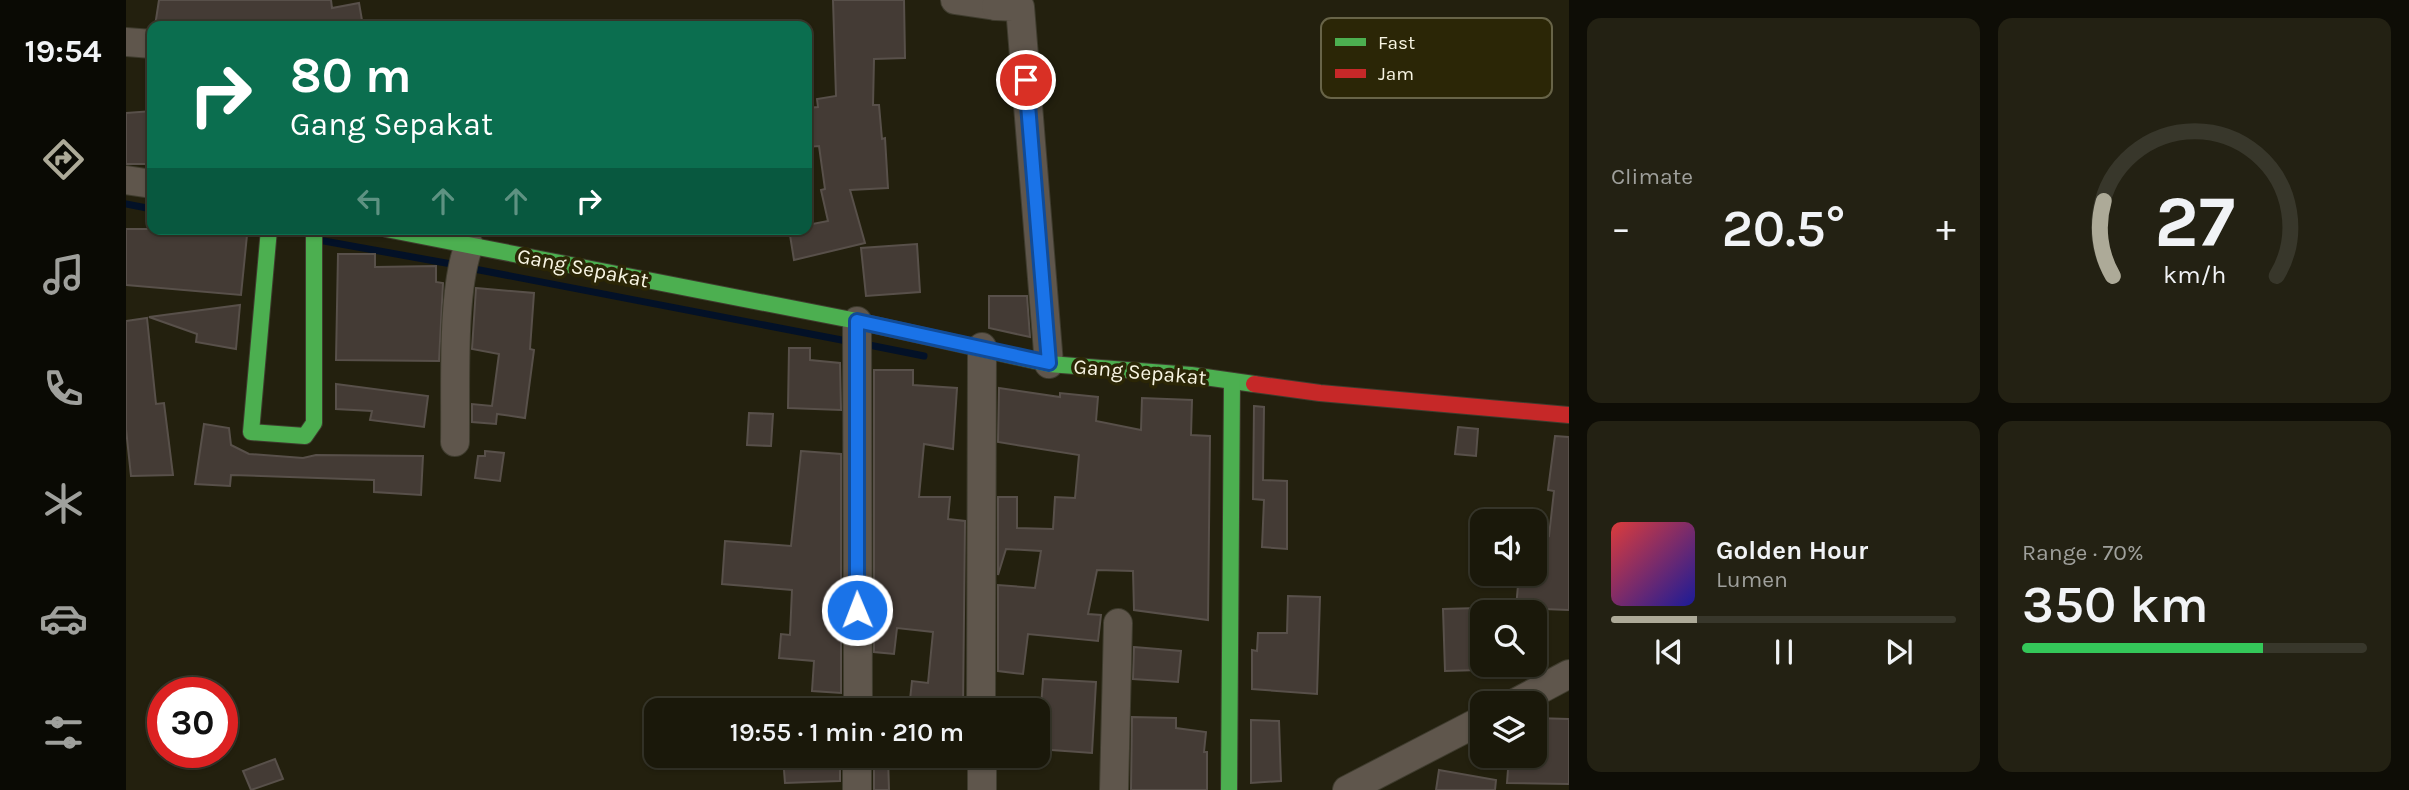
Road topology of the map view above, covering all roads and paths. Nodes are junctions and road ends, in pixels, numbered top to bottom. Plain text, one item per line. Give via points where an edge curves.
1 (955, 0) edge
2 (995, 3) edge
3 (126, 42) edge
4 (147, 44) edge
5 (126, 180) edge
6 (147, 183) edge
7 (268, 235) edge
8 (314, 235) edge
9 (401, 235) edge
10 (465, 261) junction
11 (857, 327) junction
12 (981, 358) junction
13 (1049, 363) junction
14 (1232, 383) junction
15 (1569, 415) edge
16 (455, 442) dead end
17 (1118, 623) dead end
18 (1569, 674) edge
19 (1537, 691) edge
20 (858, 698) edge
21 (981, 698) edge
22 (1470, 726) edge
23 (857, 768) edge
24 (982, 768) edge
25 (857, 790) edge
26 (982, 790) edge
27 (1114, 790) edge
28 (1229, 790) edge
29 (1347, 790) edge

1 - 2 street
2 - 13 street via 1020,7
3 - 4 street
5 - 6 street
7 - 8 street via 251,432 305,436 314,424
9 - 10 street, Gang Sepakat
10 - 11 street, Gang Sepakat
10 - 16 street
11 - 12 street, Gang Sepakat
11 - 20 street
12 - 13 street, Gang Sepakat
12 - 21 street
13 - 14 street, Gang Sepakat
14 - 15 street, Gang Sepakat
14 - 28 street
17 - 27 street
18 - 19 street
22 - 29 street
23 - 25 street
24 - 26 street

